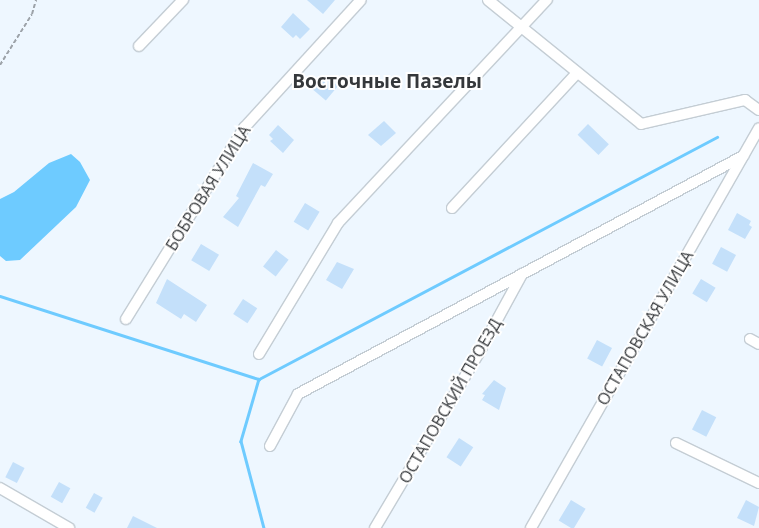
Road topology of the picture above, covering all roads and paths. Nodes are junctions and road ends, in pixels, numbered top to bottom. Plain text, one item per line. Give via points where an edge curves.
1 (36, 0) edge
2 (183, 0) edge
3 (362, 0) edge
4 (488, 0) edge
5 (547, 0) edge
6 (524, 27) junction
7 (139, 46) dead end
8 (0, 65) edge
9 (577, 73) junction
10 (759, 110) edge
11 (759, 128) edge
12 (743, 156) junction
13 (452, 208) dead end
14 (522, 273) junction
15 (126, 319) dead end
16 (259, 354) dead end
17 (676, 443) dead end
18 (270, 446) dead end
19 (759, 483) edge
20 (0, 488) edge
21 (69, 528) edge
22 (375, 528) edge
23 (531, 528) edge

1 - 8 path via 32,14
2 - 7 street
3 - 15 street, БОБРОВАЯ УЛИЦА via 244,128
4 - 6 street
5 - 6 street
6 - 9 street
6 - 16 street via 338,223
9 - 10 street via 641,124 745,100
9 - 13 street
11 - 12 street, ОСТАПОВСКАЯ УЛИЦА
12 - 14 street
12 - 23 street, ОСТАПОВСКАЯ УЛИЦА
14 - 18 street via 298,394
14 - 22 street, ОСТАПОВСКИЙ ПРОЕЗД via 480,353
17 - 19 street
20 - 21 street

